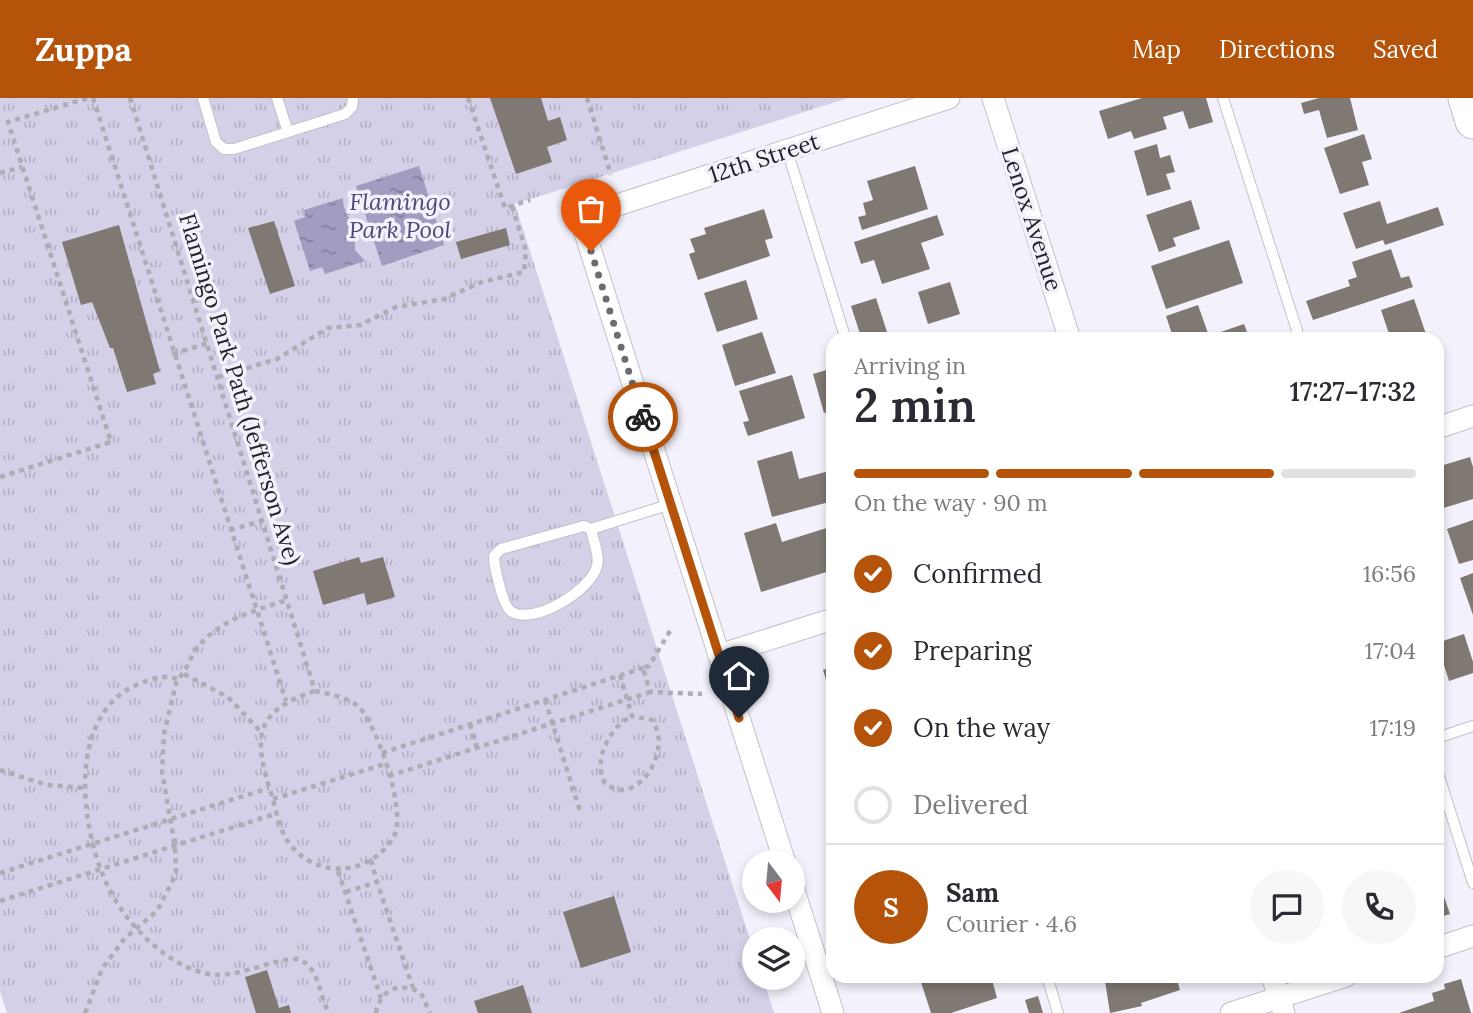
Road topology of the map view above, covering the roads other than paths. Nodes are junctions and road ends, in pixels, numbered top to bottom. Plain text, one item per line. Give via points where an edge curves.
1 (202, 98) edge
2 (277, 98) edge
3 (353, 98) edge
4 (949, 98) edge
5 (993, 98) edge
6 (1223, 98) edge
7 (1466, 98) edge
8 (1473, 121) edge
9 (288, 132) junction
10 (788, 150) junction
11 (844, 332) edge
12 (1067, 332) edge
13 (1297, 332) edge
14 (1473, 416) edge
15 (1444, 426) edge
16 (671, 504) junction
17 (591, 529) junction
18 (826, 621) edge
19 (719, 655) junction
20 (1473, 726) edge
21 (1444, 736) edge
22 (1444, 792) edge
23 (781, 850) edge
24 (1473, 883) edge
25 (802, 914) edge
26 (1473, 936) edge
27 (1444, 946) edge
28 (1048, 983) edge
29 (1274, 983) edge
30 (1330, 983) edge
31 (1281, 1005) edge
32 (833, 1013) edge
33 (1058, 1013) edge
34 (1231, 1013) edge

1 - 9 lane via 216,142 224,149
2 - 9 lane
3 - 9 lane via 345,114
4 - 10 street, 12th Street
5 - 12 street, Lenox Avenue
6 - 13 lane
7 - 8 highway
10 - 11 lane
10 - 16 street, 12th Street via 580,218
14 - 15 street
16 - 17 lane
16 - 19 street
17 - 17 lane via 598,563 594,576 553,608 514,614 508,608 494,556 501,549 584,526
18 - 19 street
19 - 23 street
20 - 21 lane
22 - 24 lane
25 - 32 street
26 - 27 street
28 - 33 lane
29 - 31 street
30 - 31 street
31 - 34 street

